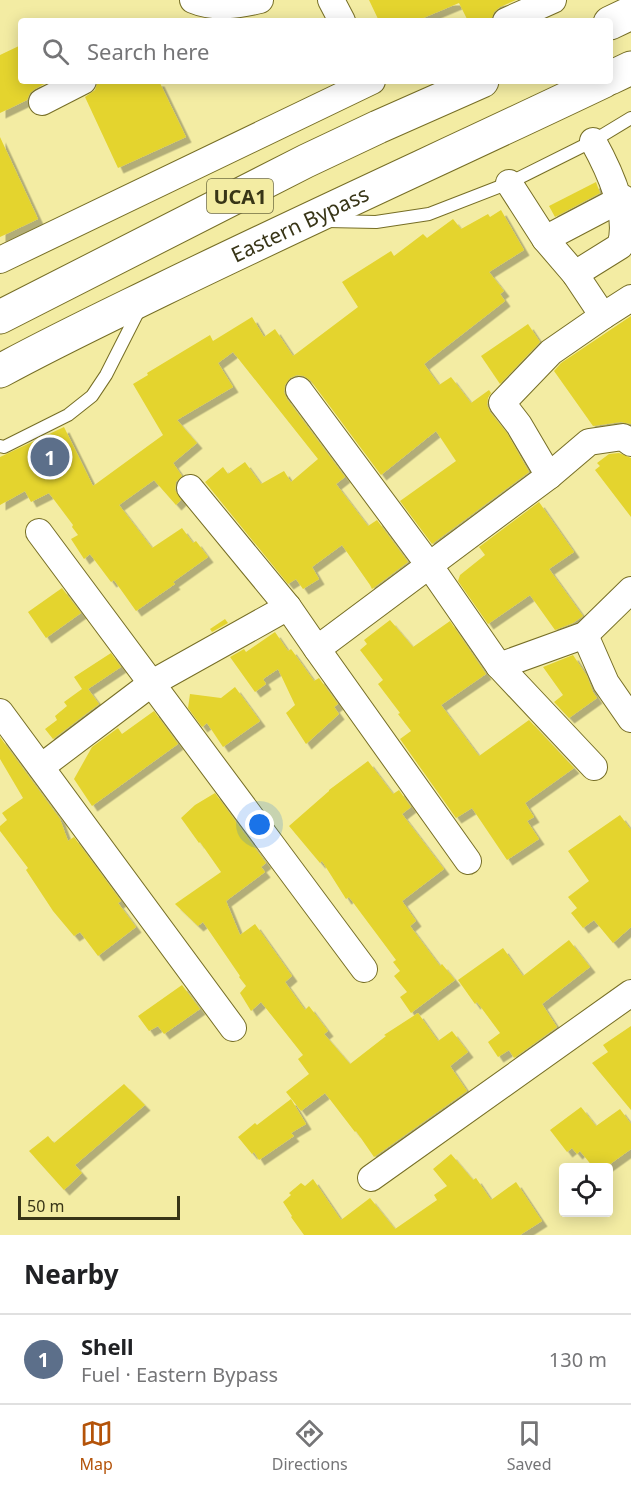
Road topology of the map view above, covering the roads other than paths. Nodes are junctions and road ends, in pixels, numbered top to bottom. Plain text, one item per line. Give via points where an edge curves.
1 (193, 0) edge
2 (260, 0) edge
3 (331, 0) edge
4 (553, 0) edge
5 (631, 13) edge
6 (225, 14) edge
7 (340, 18) edge
8 (513, 18) edge
9 (613, 22) edge
10 (631, 68) edge
11 (613, 77) edge
12 (77, 84) edge
13 (366, 84) edge
14 (475, 84) edge
15 (598, 84) edge
16 (42, 102) dead end
17 (631, 118) edge
18 (593, 141) junction
19 (509, 183) junction
20 (622, 198) junction
21 (304, 221) junction
22 (545, 239) junction
23 (0, 260) edge
24 (575, 274) junction
25 (145, 298) junction
26 (631, 298) edge
27 (603, 316) junction
28 (0, 317) edge
29 (0, 371) edge
30 (298, 390) dead end
31 (631, 443) edge
32 (0, 446) edge
33 (549, 476) junction
34 (190, 488) dead end
35 (39, 532) dead end
36 (429, 565) junction
37 (631, 590) edge
38 (288, 607) junction
39 (585, 635) junction
40 (317, 649) junction
41 (499, 666) junction
42 (152, 682) junction
43 (0, 712) edge
44 (631, 719) edge
45 (41, 767) junction
46 (594, 767) dead end
47 (468, 861) dead end
48 (364, 969) dead end
49 (631, 993) edge
50 (233, 1028) dead end
51 (371, 1178) dead end

1 - 6 street
2 - 6 street
3 - 7 street
4 - 8 street
5 - 9 main road
10 - 11 main road
12 - 16 street
13 - 23 street
14 - 28 main road, UCA1 via 306,161
15 - 21 main road, Eastern Bypass / UCA1
17 - 18 lane
18 - 19 lane
18 - 20 street
19 - 21 lane via 429,214 376,222
19 - 22 street
20 - 22 street
20 - 24 street via 628,216 624,241
21 - 25 main road, Eastern Bypass / UCA1
22 - 24 street
24 - 27 street
25 - 29 main road, Eastern Bypass / UCA1
25 - 32 lane via 92,396 68,415
26 - 27 street
27 - 33 street via 551,352 502,403
30 - 36 street
31 - 33 street via 623,437 589,442
33 - 36 street
34 - 38 street
35 - 42 street
36 - 40 street
36 - 41 street
37 - 39 street
38 - 40 street
38 - 42 street
39 - 41 street
39 - 44 street via 606,683
40 - 47 street
41 - 46 street
42 - 45 street
42 - 48 street
43 - 45 street
45 - 50 street
49 - 51 street

